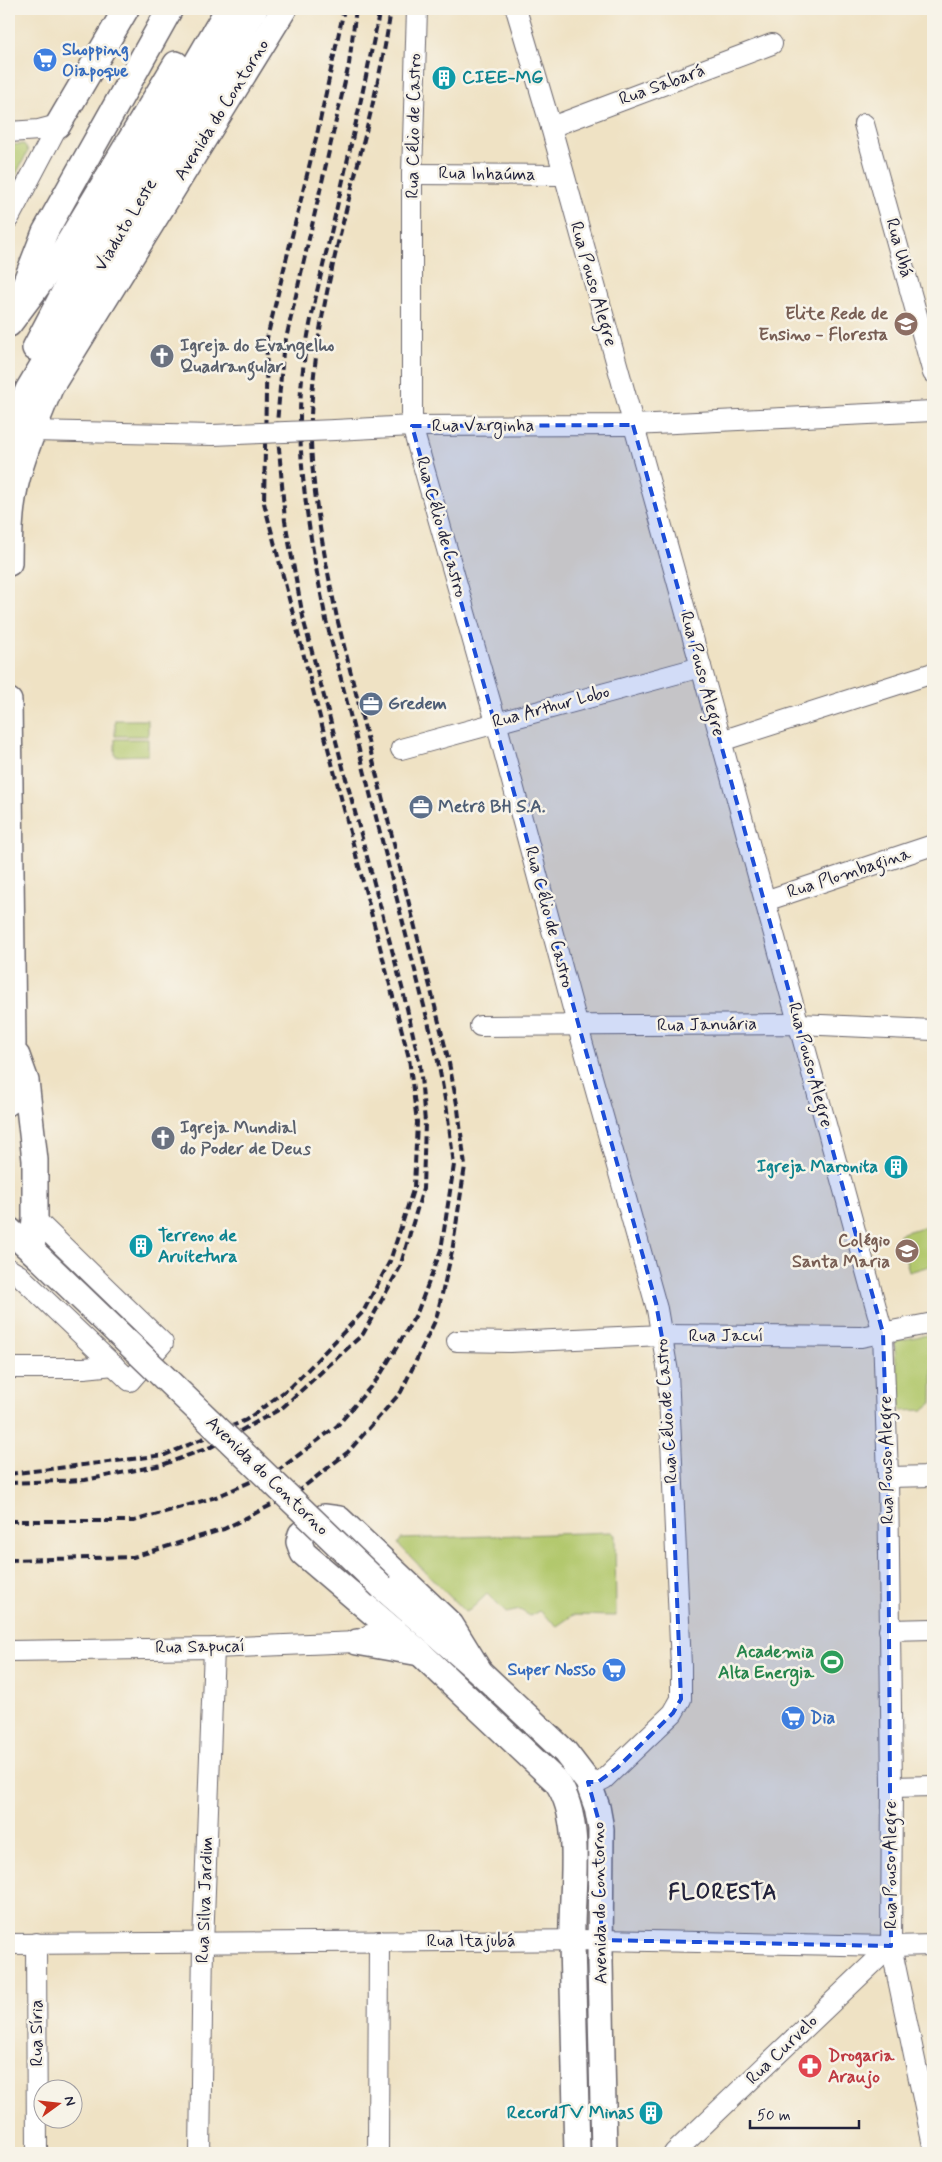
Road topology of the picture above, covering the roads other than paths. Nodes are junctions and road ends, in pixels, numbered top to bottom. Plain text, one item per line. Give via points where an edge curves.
1 (126, 9) edge
2 (170, 9) edge
3 (210, 9) edge
4 (228, 9) edge
5 (255, 9) edge
6 (284, 9) edge
7 (417, 9) edge
8 (516, 9) edge
9 (772, 44) dead end
10 (64, 115) junction
11 (864, 124) dead end
12 (550, 127) junction
13 (9, 132) edge
14 (412, 174) junction
15 (562, 175) junction
16 (9, 218) edge
17 (46, 232) junction
18 (9, 283) edge
19 (9, 324) edge
20 (933, 373) edge
21 (18, 393) edge
22 (933, 411) edge
23 (633, 425) junction
24 (412, 426) junction
25 (32, 431) junction
26 (9, 446) edge
27 (9, 537) edge
28 (9, 563) edge
29 (701, 667) junction
30 (933, 673) edge
31 (9, 701) edge
32 (496, 722) junction
33 (721, 741) junction
34 (401, 748) dead end
35 (933, 845) edge
36 (765, 901) junction
37 (799, 1024) junction
38 (480, 1026) dead end
39 (578, 1027) junction
40 (933, 1030) edge
41 (13, 1044) junction
42 (9, 1102) edge
43 (35, 1219) junction
44 (9, 1230) edge
45 (37, 1254) junction
46 (9, 1269) edge
47 (933, 1323) edge
48 (883, 1333) junction
49 (662, 1334) junction
50 (457, 1341) dead end
51 (114, 1365) junction
52 (9, 1368) edge
53 (888, 1476) junction
54 (933, 1476) edge
55 (384, 1589) junction
56 (382, 1621) junction
57 (889, 1630) junction
58 (933, 1630) edge
59 (357, 1642) junction
60 (214, 1648) junction
61 (9, 1651) edge
62 (420, 1653) junction
63 (480, 1672) junction
64 (588, 1782) junction
65 (933, 1786) edge
66 (892, 1787) junction
67 (600, 1940) junction
68 (379, 1941) junction
69 (572, 1941) junction
70 (36, 1943) junction
71 (9, 1944) edge
72 (203, 1944) junction
73 (933, 1945) edge
74 (891, 1946) junction
75 (933, 2146) edge
76 (37, 2153) edge
77 (200, 2153) edge
78 (378, 2153) edge
79 (577, 2153) edge
80 (604, 2153) edge
81 (674, 2153) edge

1 - 10 main road
2 - 17 main road
3 - 19 main road via 63,252
4 - 21 main road, Viaduto Leste via 71,279
5 - 21 main road, Viaduto Leste
6 - 25 main road, Avenida do Contorno via 50,388
7 - 14 street, Rua Célio de Castro
8 - 12 street, Rua Pouso Alegre
9 - 12 street, Rua Sabará
10 - 13 street via 38,130
10 - 16 street
11 - 20 street, Rua Ubá
12 - 15 street, Rua Pouso Alegre
14 - 15 street, Rua Inhaúma
14 - 24 street, Rua Célio de Castro
15 - 23 street, Rua Pouso Alegre
17 - 18 main road via 18,266
17 - 19 main road
21 - 26 main road, Viaduto Leste
22 - 23 street, Rua Varginha
23 - 24 street, Rua Varginha
23 - 29 street, Rua Pouso Alegre
24 - 25 street, Rua Varginha, bridge via 213,435
24 - 32 street, Rua Célio de Castro
25 - 27 main road, Avenida do Contorno via 16,480
27 - 28 main road, Avenida do Contorno
29 - 32 street, Rua Arthur Lobo
29 - 33 street, Rua Pouso Alegre
30 - 33 street
31 - 41 main road
32 - 34 street, Rua Arthur Lobo
32 - 39 street, Rua Célio de Castro
33 - 36 street, Rua Pouso Alegre
35 - 36 street, Rua Plombagina
36 - 37 street, Rua Pouso Alegre
37 - 39 street, Rua Januária
37 - 40 street, Rua Januária
37 - 48 street, Rua Pouso Alegre
38 - 39 street, Rua Januária
39 - 49 street, Rua Célio de Castro
41 - 42 main road
41 - 43 main road via 26,1081 35,1160
43 - 45 main road
43 - 51 street via 163,1343 130,1381
44 - 45 main road, Avenida do Contorno
45 - 55 main road, Avenida do Contorno, bridge
46 - 51 street
47 - 48 street, Rua Jacuí
48 - 49 street, Rua Jacuí via 861,1337
48 - 53 street, Rua Pouso Alegre
49 - 50 street, Rua Jacuí via 510,1342
49 - 64 street, Rua Célio de Castro via 668,1372 681,1699 673,1713 617,1768 598,1782
51 - 52 street
53 - 54 street
53 - 57 street, Rua Pouso Alegre
55 - 56 street via 388,1607
55 - 63 main road, Avenida do Contorno
56 - 59 street via 373,1632
56 - 62 main road, Avenida do Contorno
56 - 63 main road, Avenida do Contorno via 303,1553 298,1542 301,1534 318,1519 339,1519 451,1625
57 - 58 street
57 - 66 street, Rua Pouso Alegre
59 - 60 street, Rua Sapucaí
59 - 62 main road
60 - 61 street, Rua Sapucaí
60 - 72 street, Rua Silva Jardim
62 - 69 main road, Avenida do Contorno via 564,1791 574,1839
63 - 64 main road, Avenida do Contorno via 565,1752
64 - 67 main road, Avenida do Contorno via 601,1829
65 - 66 street
66 - 74 street, Rua Pouso Alegre
67 - 69 street, Rua Itajubá
67 - 74 street, Rua Itajubá
67 - 80 main road, Avenida do Contorno
68 - 69 street, Rua Itajubá
68 - 72 street, Rua Itajubá
68 - 78 street
69 - 79 main road, Avenida do Contorno
70 - 71 street, Rua Itajubá
70 - 72 street, Rua Itajubá
70 - 76 street, Rua Síria
72 - 77 street, Rua Silva Jardim
73 - 74 street, Rua Itajubá
74 - 75 street, Rua Pouso Alegre
74 - 81 street, Rua Curvelo

